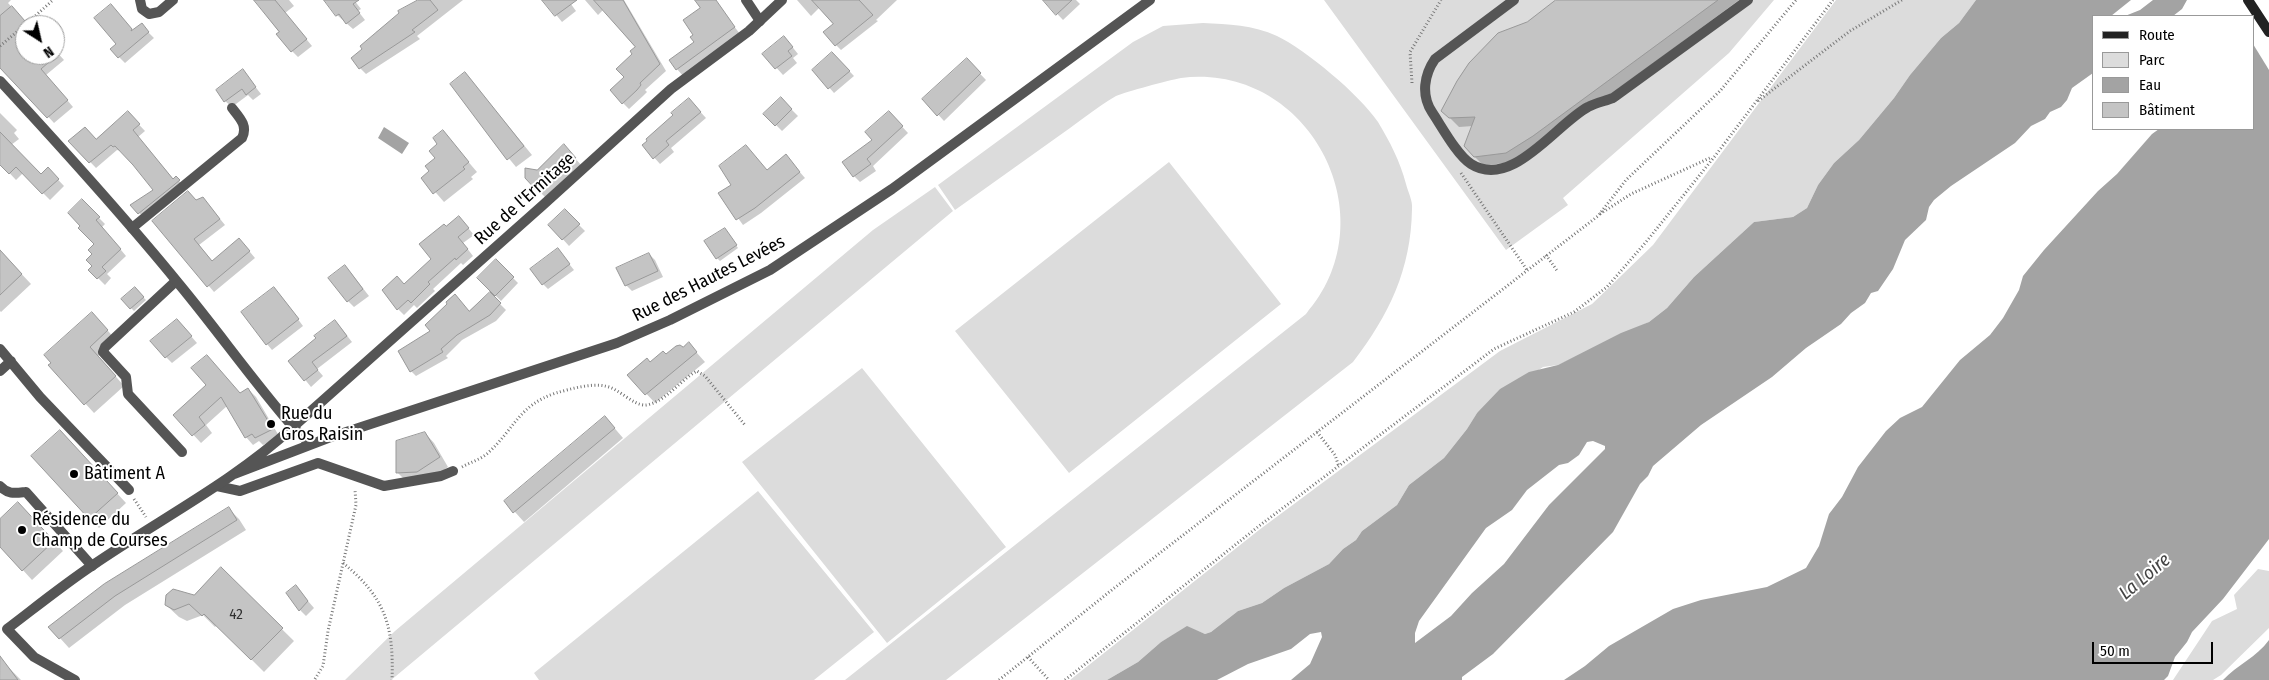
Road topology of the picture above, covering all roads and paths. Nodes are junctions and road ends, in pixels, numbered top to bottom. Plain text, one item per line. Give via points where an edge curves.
1 (53, 0) edge
2 (140, 0) edge
3 (174, 0) edge
4 (746, 0) edge
5 (782, 0) edge
6 (1150, 0) edge
7 (1514, 0) edge
8 (1748, 0) edge
9 (1796, 0) edge
10 (1833, 0) edge
11 (1902, 0) edge
12 (2248, 0) edge
13 (36, 15) edge
14 (760, 21) junction
15 (2269, 32) edge
16 (15, 33) edge
17 (0, 46) edge
18 (0, 81) edge
19 (1753, 104) junction
20 (232, 108) dead end
21 (1715, 156) junction
22 (1598, 216) junction
23 (132, 228) junction
24 (1546, 256) junction
25 (1558, 272) dead end
26 (176, 281) junction
27 (0, 349) edge
28 (11, 361) junction
29 (0, 371) edge
30 (745, 425) dead end
31 (293, 427) junction
32 (1317, 432) junction
33 (310, 444) junction
34 (182, 452) dead end
35 (1339, 467) junction
36 (452, 471) joint
37 (234, 474) junction
38 (354, 476) junction
39 (217, 486) junction
40 (129, 490) joint
41 (2, 491) edge
42 (147, 519) dead end
43 (343, 562) junction
44 (92, 566) junction
45 (4, 631) edge
46 (1028, 657) junction
47 (315, 679) dead end
48 (75, 680) edge
49 (392, 680) edge
50 (999, 680) edge
51 (1049, 680) edge
52 (1065, 680) edge

1 - 13 path
2 - 3 street via 142,9 149,14 159,12
4 - 14 street
5 - 14 street, Rue de l'Ermitage
6 - 33 street, Rue des Hautes Levées via 892,189 770,270 617,343
7 - 8 street via 1436,59 1429,67 1424,88 1430,109 1463,157 1480,168 1499,170 1519,162 1587,107 1613,98
9 - 22 path via 1720,91 1626,180
10 - 19 path
11 - 19 path via 1850,31
12 - 15 main road
14 - 31 street, Rue de l'Ermitage via 671,89
16 - 17 path
18 - 23 street
19 - 21 path
20 - 23 street via 246,131 242,138
21 - 22 path via 1631,194
21 - 35 path via 1607,287 1574,312 1494,349
22 - 24 path
23 - 26 street
24 - 25 path
24 - 32 path
26 - 31 street
26 - 34 street via 105,347 104,352 126,377 128,394
27 - 28 street
28 - 29 street
28 - 40 street via 40,397
30 - 36 path via 705,376 697,371 685,377 663,397 644,405 605,385 557,393 534,402 487,454
31 - 33 street
31 - 37 street, Rue de l'Ermitage via 264,454
32 - 35 path via 1336,455
32 - 46 path
33 - 37 street, Rue des Hautes Levées
35 - 52 path via 1259,526
36 - 38 street via 441,476 384,486
37 - 39 street
38 - 39 street via 318,464 240,491
38 - 43 path via 356,505
39 - 44 street
40 - 42 path
41 - 44 street via 26,492
43 - 47 path via 323,666
43 - 49 path via 361,578 378,602 390,634
44 - 45 street
45 - 48 street via 34,657
46 - 50 path
46 - 51 path

